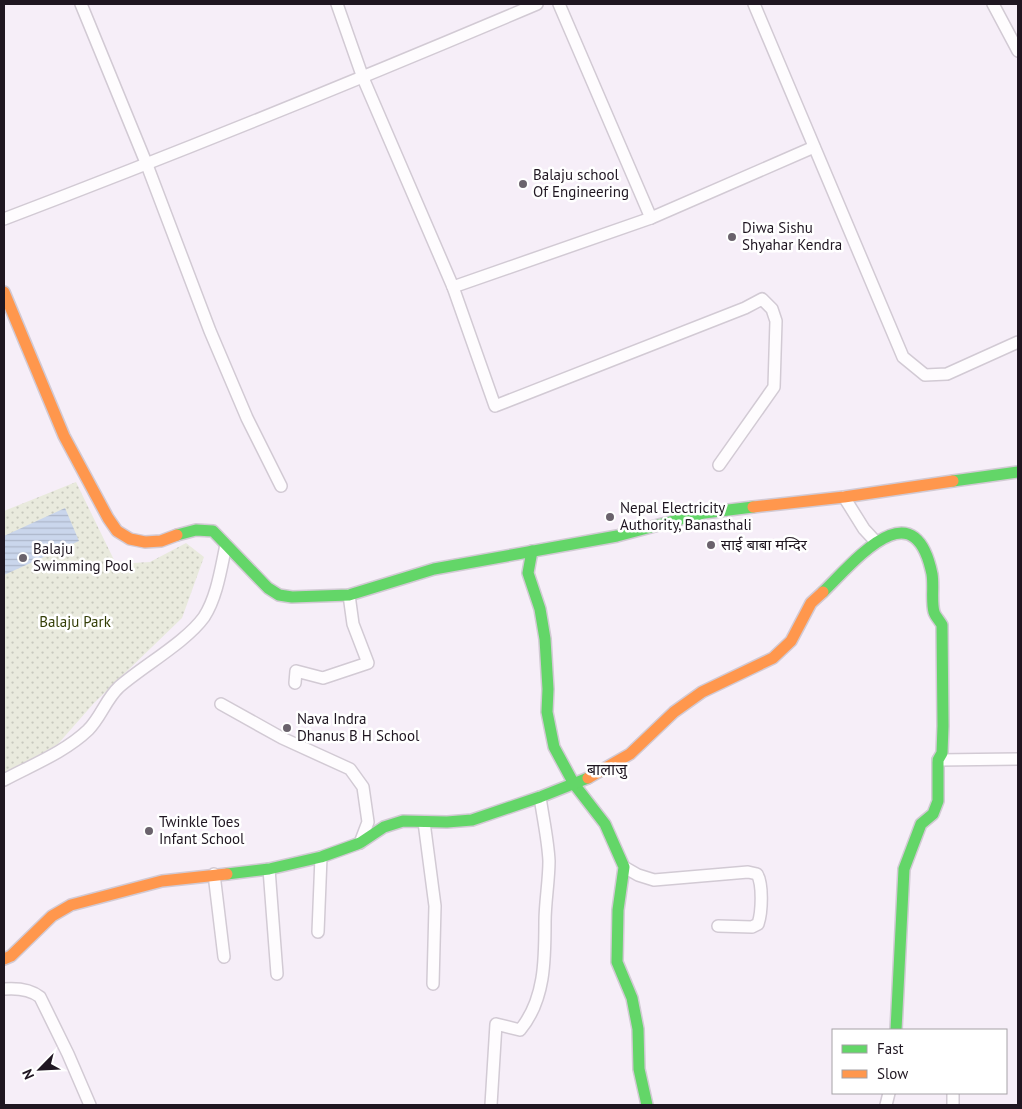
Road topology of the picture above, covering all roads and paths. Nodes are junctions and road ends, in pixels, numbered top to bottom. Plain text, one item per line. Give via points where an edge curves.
1 (81, 4) edge
2 (337, 4) edge
3 (536, 4) edge
4 (559, 4) edge
5 (754, 4) edge
6 (993, 4) edge
7 (1018, 51) edge
8 (363, 78) junction
9 (814, 147) junction
10 (147, 164) junction
11 (651, 218) junction
12 (4, 220) edge
13 (453, 287) junction
14 (4, 292) edge
15 (1018, 342) edge
16 (720, 465) dead end
17 (1018, 472) edge
18 (281, 486) dead end
19 (844, 497) junction
20 (876, 542) junction
21 (226, 545) junction
22 (532, 551) junction
23 (349, 595) junction
24 (294, 683) dead end
25 (221, 704) dead end
26 (1018, 759) edge
27 (938, 760) junction
28 (4, 780) edge
29 (574, 784) junction
30 (540, 797) junction
31 (424, 822) junction
32 (360, 843) junction
33 (321, 857) junction
34 (624, 867) junction
35 (269, 869) junction
36 (214, 874) junction
37 (718, 926) dead end
38 (318, 932) dead end
39 (224, 957) dead end
40 (4, 959) edge
41 (277, 974) dead end
42 (433, 984) dead end
43 (4, 989) edge
44 (896, 1029) edge
45 (90, 1105) edge
46 (491, 1105) edge
47 (647, 1105) edge

1 - 10 street
2 - 8 street
3 - 8 street
4 - 11 street
5 - 9 street
6 - 7 street
8 - 10 street
8 - 13 street
9 - 11 street
9 - 15 street via 903,357 925,376 948,374
10 - 12 street
10 - 18 street via 210,331 247,418
11 - 13 street
13 - 16 street via 495,406 762,299 772,309 776,321 774,387
14 - 21 street via 64,436 117,531 130,539 145,542 161,541 196,530 214,531
17 - 19 street
19 - 20 street
19 - 22 street via 704,513 617,536
20 - 27 street via 897,532 906,532 921,542 929,561 934,612 942,625 943,639 943,735 942,753
20 - 29 street via 811,603 783,650 702,692 674,712 630,754
21 - 23 street via 279,595 292,598
21 - 28 street via 219,582 204,616 191,632 117,688 86,732 59,751
22 - 23 street via 434,569
22 - 29 street via 528,573 540,609 545,639 547,712 554,747
23 - 24 street via 353,624 368,663 324,678 296,671
25 - 32 street via 282,738 350,769 363,787 368,822
26 - 27 street
27 - 44 street via 938,801 933,814 922,824 904,869
29 - 30 street
29 - 34 street via 605,824
30 - 31 street via 472,820
30 - 46 street via 549,863 546,950 540,994 520,1030 496,1024
31 - 32 street via 403,821 384,827
31 - 42 street via 435,906
32 - 33 street
33 - 35 street
33 - 38 street
34 - 37 street via 654,880 748,872 757,874 761,917 758,924 752,927
34 - 47 street via 618,910 617,962 632,998
35 - 36 street
35 - 41 street
36 - 39 street
36 - 40 street via 162,881 71,904 52,916
43 - 45 street via 33,992 40,997

